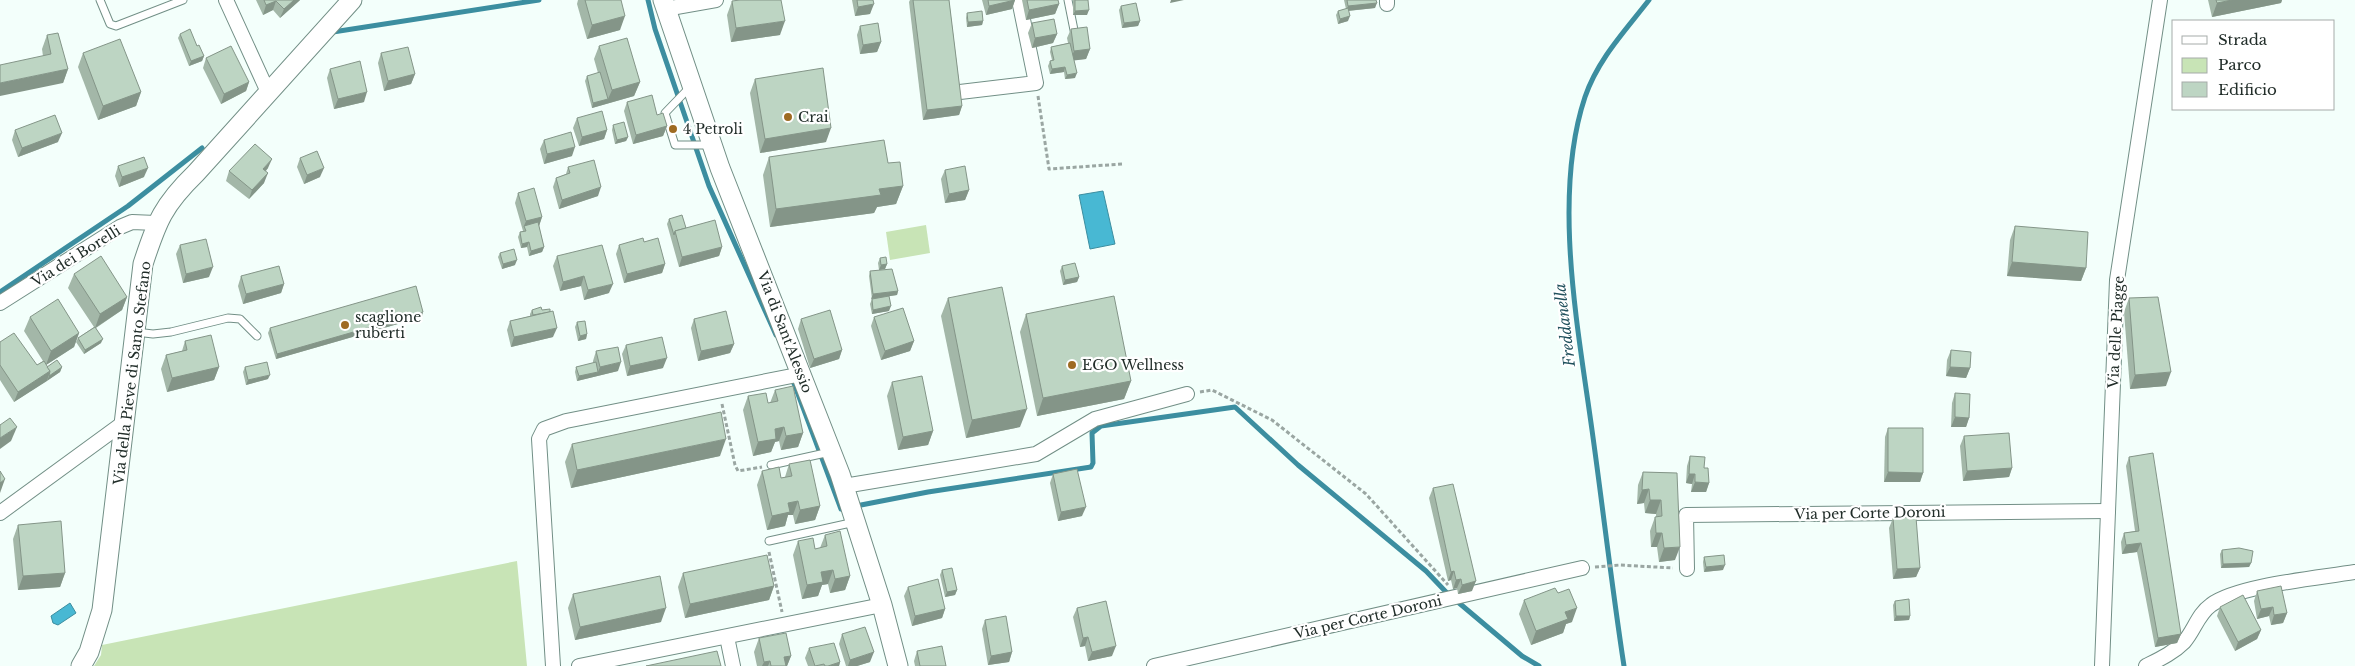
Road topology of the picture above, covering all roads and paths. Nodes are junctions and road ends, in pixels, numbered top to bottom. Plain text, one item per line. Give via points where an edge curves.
1 (100, 0) edge
2 (183, 0) edge
3 (226, 0) edge
4 (352, 0) edge
5 (716, 0) edge
6 (1019, 0) edge
7 (1068, 0) edge
8 (2160, 0) edge
9 (664, 4) edge
10 (1075, 35) edge
11 (1036, 83) junction
12 (691, 86) junction
13 (268, 92) junction
14 (960, 92) edge
15 (711, 145) junction
16 (1122, 164) dead end
17 (156, 223) junction
18 (0, 304) edge
19 (136, 332) junction
20 (257, 336) dead end
21 (795, 376) junction
22 (719, 391) junction
23 (1186, 394) joint
24 (126, 421) junction
25 (822, 454) junction
26 (771, 465) joint
27 (844, 486) junction
28 (2108, 511) junction
29 (0, 513) edge
30 (856, 522) junction
31 (769, 541) joint
32 (1600, 566) dead end
33 (1582, 568) dead end
34 (1687, 569) joint
35 (2355, 572) edge
36 (1458, 596) junction
37 (882, 606) junction
38 (785, 625) junction
39 (727, 637) junction
40 (81, 666) edge
41 (553, 666) edge
42 (579, 666) edge
43 (733, 666) edge
44 (898, 666) edge
45 (1154, 666) edge
46 (2102, 666) edge
47 (2146, 666) edge

1 - 2 lane via 110,24 116,26
3 - 13 street
4 - 13 street, Via della Pieve di Santo Stefano
5 - 9 street
6 - 11 street
7 - 10 lane
8 - 28 street, Via delle Piagge via 2117,280
9 - 12 street, Via di Sant'Alessio
11 - 14 street
11 - 16 path via 1049,169
12 - 15 street, Via di Sant'Alessio
12 - 15 lane via 665,114 675,145
13 - 17 street, Via della Pieve di Santo Stefano via 174,195
15 - 21 street, Via di Sant'Alessio
17 - 18 street, Via dei Borelli via 132,222 120,228
17 - 19 street, Via della Pieve di Santo Stefano via 143,264
19 - 20 lane via 153,334 228,318 240,319
19 - 24 street, Via della Pieve di Santo Stefano
21 - 22 street
21 - 25 street, Via di Sant'Alessio
22 - 26 path via 738,471
22 - 41 street via 566,421 544,429 539,440
23 - 27 street via 1095,420 1036,454
23 - 36 path via 1212,390 1272,420 1366,494
24 - 29 street
24 - 40 street, Via della Pieve di Santo Stefano via 102,610 89,652
25 - 26 lane
25 - 27 street, Via di Sant'Alessio
27 - 30 street, Via di Sant'Alessio
28 - 34 street, Via per Corte Doroni via 1686,515
28 - 46 street, Via delle Piagge
30 - 31 lane
30 - 37 street, Via di Sant'Alessio
31 - 38 path via 767,545
32 - 34 path via 1620,564
33 - 36 street, Via per Corte Doroni
35 - 47 street via 2250,590 2224,598 2210,605 2185,641 2167,656
36 - 45 street, Via per Corte Doroni
37 - 38 street
37 - 44 street, Via di Sant'Alessio
38 - 39 street
39 - 42 street
39 - 43 street

